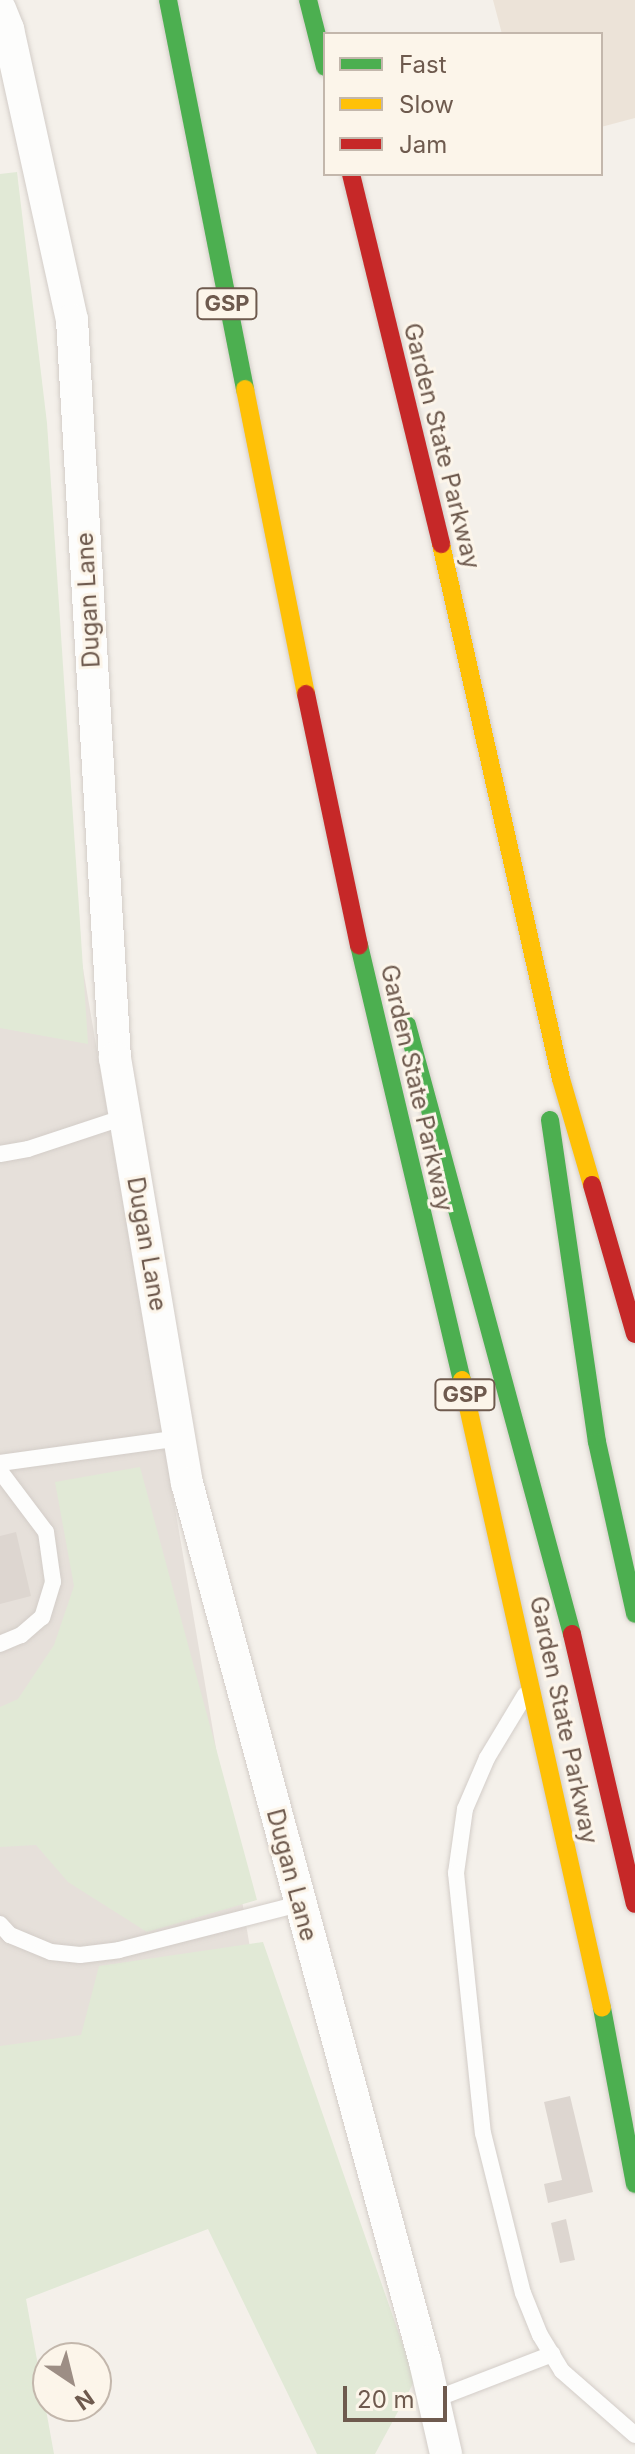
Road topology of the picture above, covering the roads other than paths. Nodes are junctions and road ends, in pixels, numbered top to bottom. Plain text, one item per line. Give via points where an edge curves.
1 (168, 0) edge
2 (308, 0) edge
3 (0, 9) edge
4 (323, 59) edge
5 (351, 176) edge
6 (290, 606) junction
7 (359, 852) dead end
8 (511, 858) junction
9 (402, 1005) dead end
10 (125, 1117) junction
11 (0, 1154) edge
12 (635, 1334) edge
13 (180, 1438) junction
14 (0, 1463) edge
15 (0, 1471) edge
16 (635, 1614) edge
17 (0, 1644) edge
18 (532, 1683) junction
19 (300, 1904) junction
20 (635, 1904) edge
21 (0, 1924) edge
22 (635, 2184) edge
23 (552, 2354) junction
24 (433, 2400) junction
25 (635, 2435) edge
26 (446, 2454) edge

1 - 6 highway, Garden State Parkway / GSP
2 - 4 highway
3 - 10 street, Dugan Lane via 72,320 115,1058
5 - 8 highway, Garden State Parkway
6 - 7 highway
6 - 18 highway, Garden State Parkway / GSP via 340,864
8 - 12 highway, Garden State Parkway via 561,1079
8 - 16 highway via 597,1442
9 - 20 highway via 570,1627
10 - 11 lane
10 - 13 street, Dugan Lane
13 - 14 lane
13 - 19 street, Dugan Lane via 187,1483
15 - 17 lane via 46,1532 53,1582 42,1617
18 - 22 highway, Garden State Parkway / GSP
18 - 23 lane via 487,1758 465,1809 456,1873 483,2133 523,2293
19 - 21 lane via 80,1955 51,1952 10,1935
19 - 24 street, Dugan Lane
23 - 24 lane
23 - 25 lane via 562,2371
24 - 26 street, Dugan Lane

